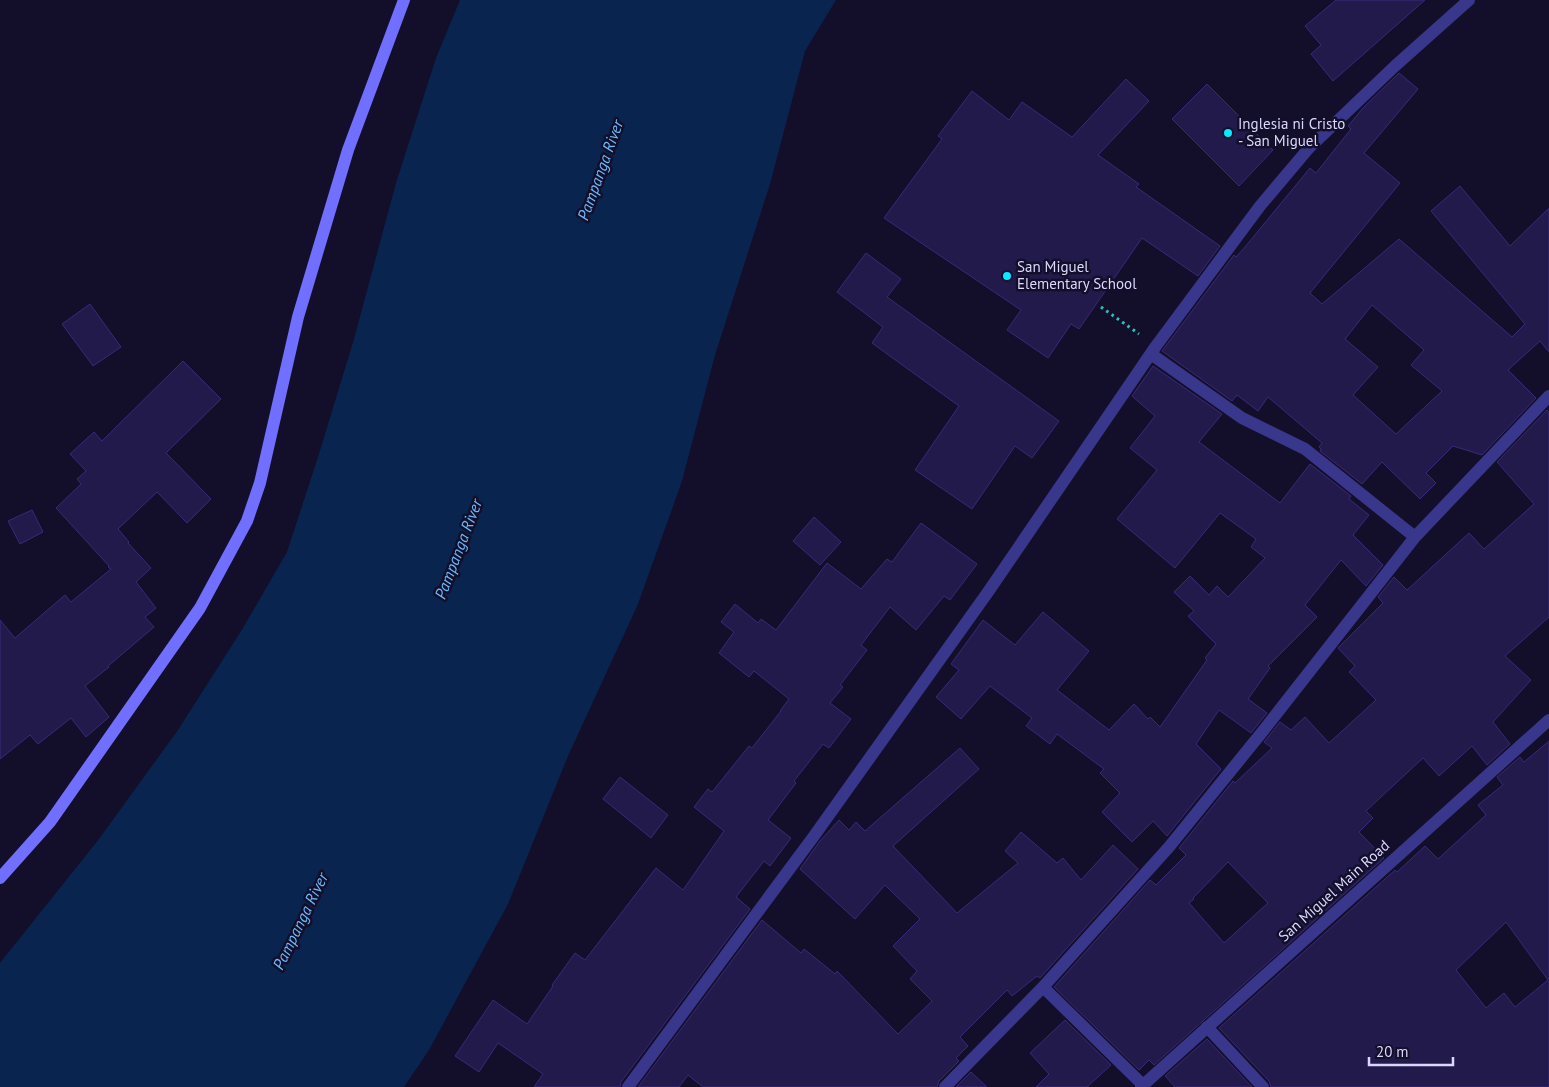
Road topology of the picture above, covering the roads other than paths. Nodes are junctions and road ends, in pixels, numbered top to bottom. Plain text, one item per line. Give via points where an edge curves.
1 (404, 0) edge
2 (1469, 0) edge
3 (1154, 350) junction
4 (1549, 396) edge
5 (1415, 537) junction
6 (1549, 720) edge
7 (0, 878) edge
8 (1043, 987) junction
9 (1207, 1027) junction
10 (1142, 1086) edge
11 (628, 1087) edge
12 (945, 1087) edge
13 (1263, 1087) edge

1 - 7 main road via 348,150 298,317 260,483 247,522 194,616 50,822
2 - 3 street via 1309,148 1260,206
3 - 5 street via 1242,418 1305,449
3 - 11 street via 988,592 814,836
4 - 5 street
5 - 8 street via 1175,839
6 - 9 street, San Miguel Main Road
8 - 10 street
8 - 12 street
9 - 10 street, San Miguel Main Road
9 - 13 street

